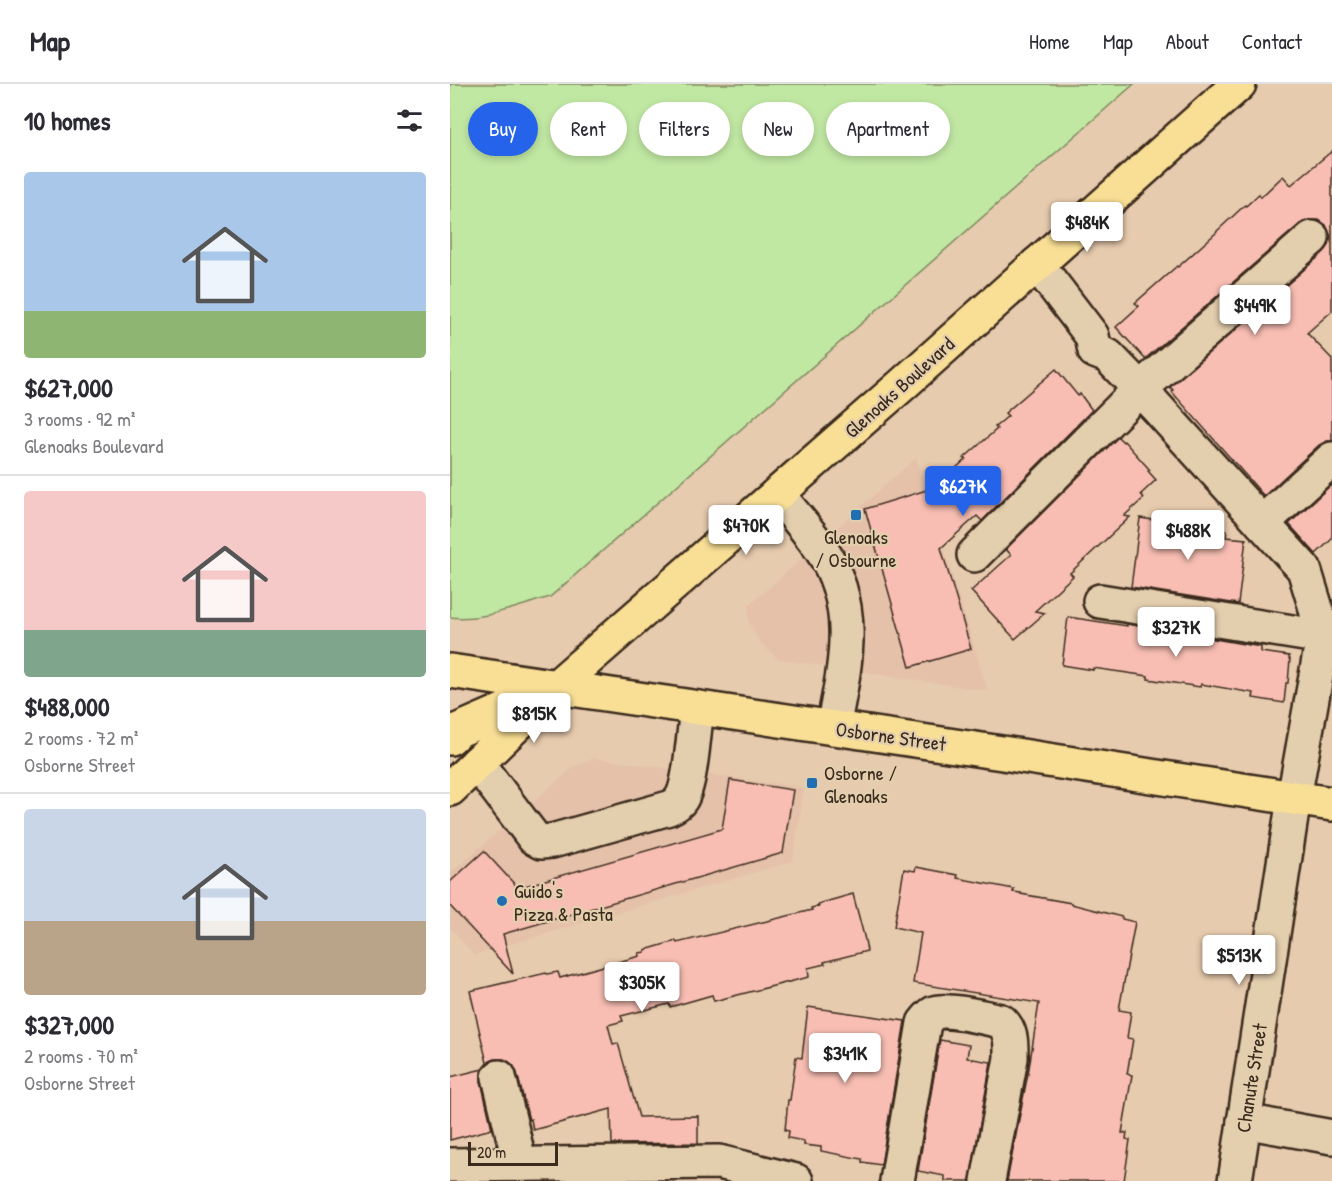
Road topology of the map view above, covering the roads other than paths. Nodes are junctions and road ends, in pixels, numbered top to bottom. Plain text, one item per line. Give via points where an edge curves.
1 (1239, 84) edge
2 (1312, 238) dead end
3 (1037, 264) junction
4 (1140, 389) junction
5 (1332, 459) edge
6 (777, 494) junction
7 (1262, 523) junction
8 (975, 555) dead end
9 (1100, 601) dead end
10 (1327, 638) edge
11 (450, 671) edge
12 (556, 687) junction
13 (697, 708) junction
14 (833, 728) junction
15 (450, 738) edge
16 (477, 763) junction
17 (450, 789) edge
18 (1294, 798) junction
19 (1332, 804) edge
20 (499, 1077) dead end
21 (1244, 1121) junction
22 (1332, 1137) edge
23 (520, 1164) junction
24 (450, 1165) edge
25 (796, 1181) edge
26 (897, 1181) edge
27 (988, 1181) edge
28 (1235, 1181) edge

1 - 3 main road, Glenoaks Boulevard
2 - 4 street
3 - 4 street via 1100,346
3 - 6 main road, Glenoaks Boulevard
4 - 7 street
4 - 8 street
5 - 7 street
6 - 12 main road, Glenoaks Boulevard
6 - 14 street via 821,549 845,606 843,674
7 - 10 street via 1304,569
9 - 10 street
10 - 18 street, Chanute Street
11 - 12 main road, Osborne Street
12 - 13 main road, Osborne Street
12 - 15 main road, Glenoaks Boulevard via 459,730
12 - 16 main road, Glenoaks Boulevard
13 - 14 main road, Osborne Street
13 - 16 street via 687,783 676,804 552,841 534,838
14 - 18 main road, Osborne Street
16 - 17 main road, Glenoaks Boulevard
18 - 19 main road, Osborne Street
18 - 21 street, Chanute Street
20 - 23 street
21 - 22 street
21 - 28 street, Chanute Street
23 - 24 street
23 - 25 street via 719,1162
26 - 27 street via 924,1023 936,1012 946,1011 1001,1021 1011,1040

